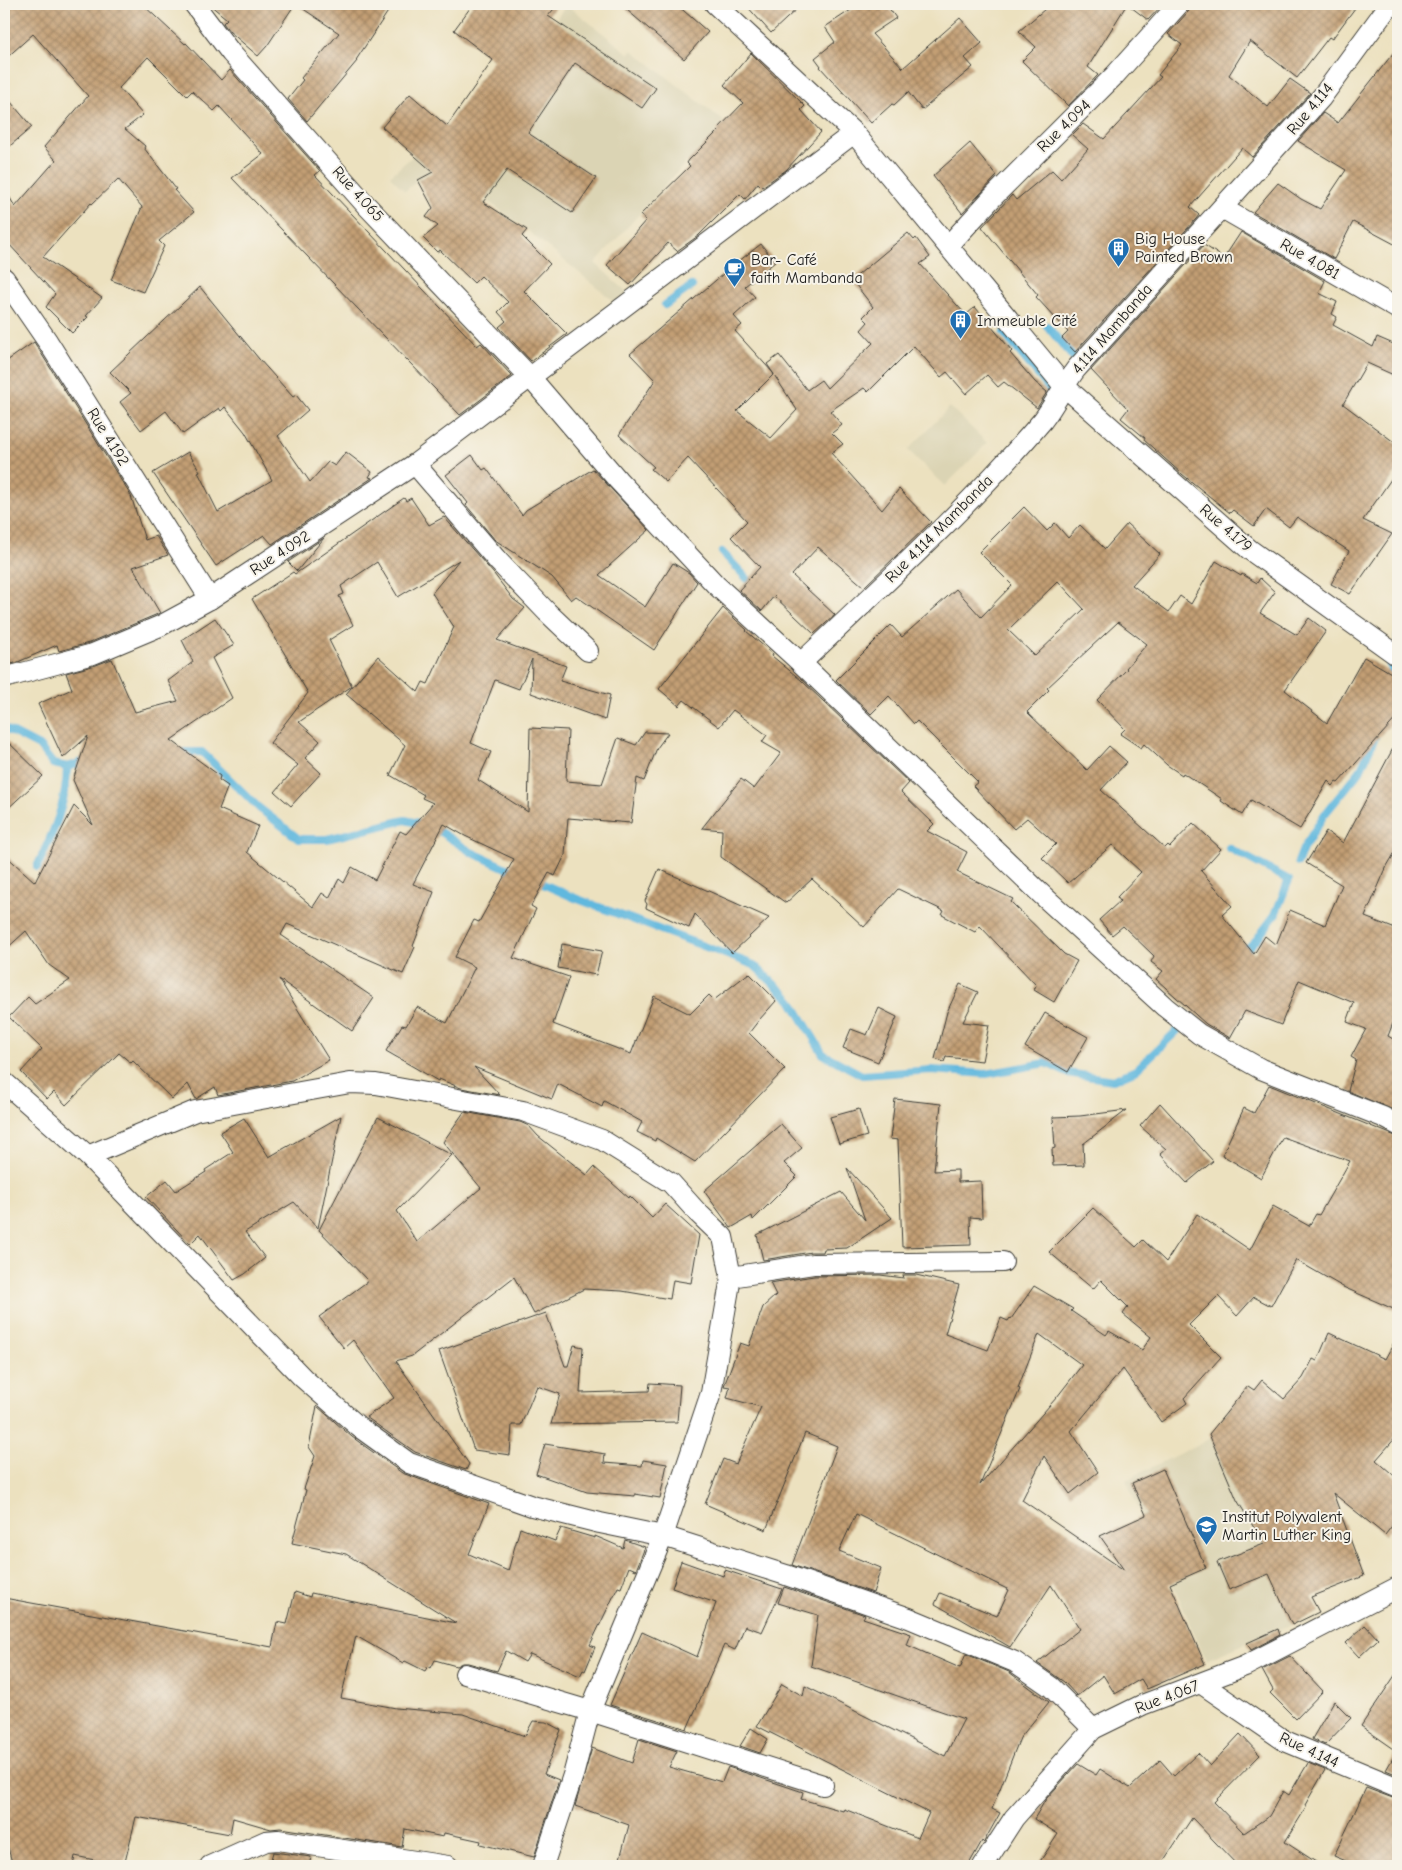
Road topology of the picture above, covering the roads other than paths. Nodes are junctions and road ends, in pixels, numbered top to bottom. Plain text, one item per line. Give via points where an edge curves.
1 (194, 4) edge
2 (715, 4) edge
3 (1178, 4) edge
4 (1390, 4) edge
5 (854, 133) junction
6 (1222, 208) junction
7 (948, 246) junction
8 (4, 278) edge
9 (1398, 309) edge
10 (530, 377) junction
11 (1064, 386) junction
12 (415, 464) junction
13 (210, 599) junction
14 (588, 651) dead end
15 (1398, 656) edge
16 (801, 663) junction
17 (4, 678) edge
18 (4, 1082) edge
19 (1398, 1125) edge
20 (88, 1156) junction
21 (1003, 1262) dead end
22 (731, 1277) junction
23 (663, 1536) junction
24 (1398, 1587) edge
25 (465, 1674) dead end
26 (1202, 1684) junction
27 (590, 1711) junction
28 (1093, 1729) junction
29 (823, 1785) dead end
30 (1398, 1788) edge
31 (210, 1866) edge
32 (448, 1866) edge
33 (543, 1866) edge
34 (983, 1866) edge

1 - 10 street, Rue 4.065 via 231,53 366,205
2 - 5 street, Rue 4.179
3 - 7 street, Rue 4.094 via 1115,75
4 - 6 street, Rue 4.114 via 1321,98
5 - 7 street, Rue 4.179
5 - 10 street, Rue 4.092
6 - 9 street, Rue 4.081
6 - 11 street, 4.114 Mambanda
7 - 11 street, Rue 4.179
8 - 13 street, Rue 4.192
10 - 12 street, Rue 4.092
10 - 16 street, Rue 4.065 via 618,480 716,585
11 - 15 street, Rue 4.179 via 1250,550
11 - 16 street, Rue 4.114 Mambanda via 1044,418 983,486
12 - 13 street, Rue 4.092
12 - 14 street via 498,561
13 - 17 street, Rue 4.092 via 160,626 93,654
16 - 19 street, Rue 4.065 via 1040,892 1165,1007 1199,1034 1261,1069
18 - 20 street
20 - 22 street via 195,1111 350,1083 376,1084 514,1109 602,1140 671,1183 722,1237
20 - 23 street via 303,1378 359,1427 409,1463 532,1506
21 - 22 street via 813,1264
22 - 23 street via 712,1393
23 - 27 street
23 - 28 street via 909,1618 1015,1662 1051,1687
24 - 26 street, Rue 4.067 via 1246,1666
25 - 27 street
26 - 28 street, Rue 4.067 via 1142,1705
26 - 30 street, Rue 4.144 via 1285,1741
27 - 29 street
27 - 33 street
28 - 34 street, Rue 4.067 via 1014,1818
31 - 32 street via 266,1841 278,1840

